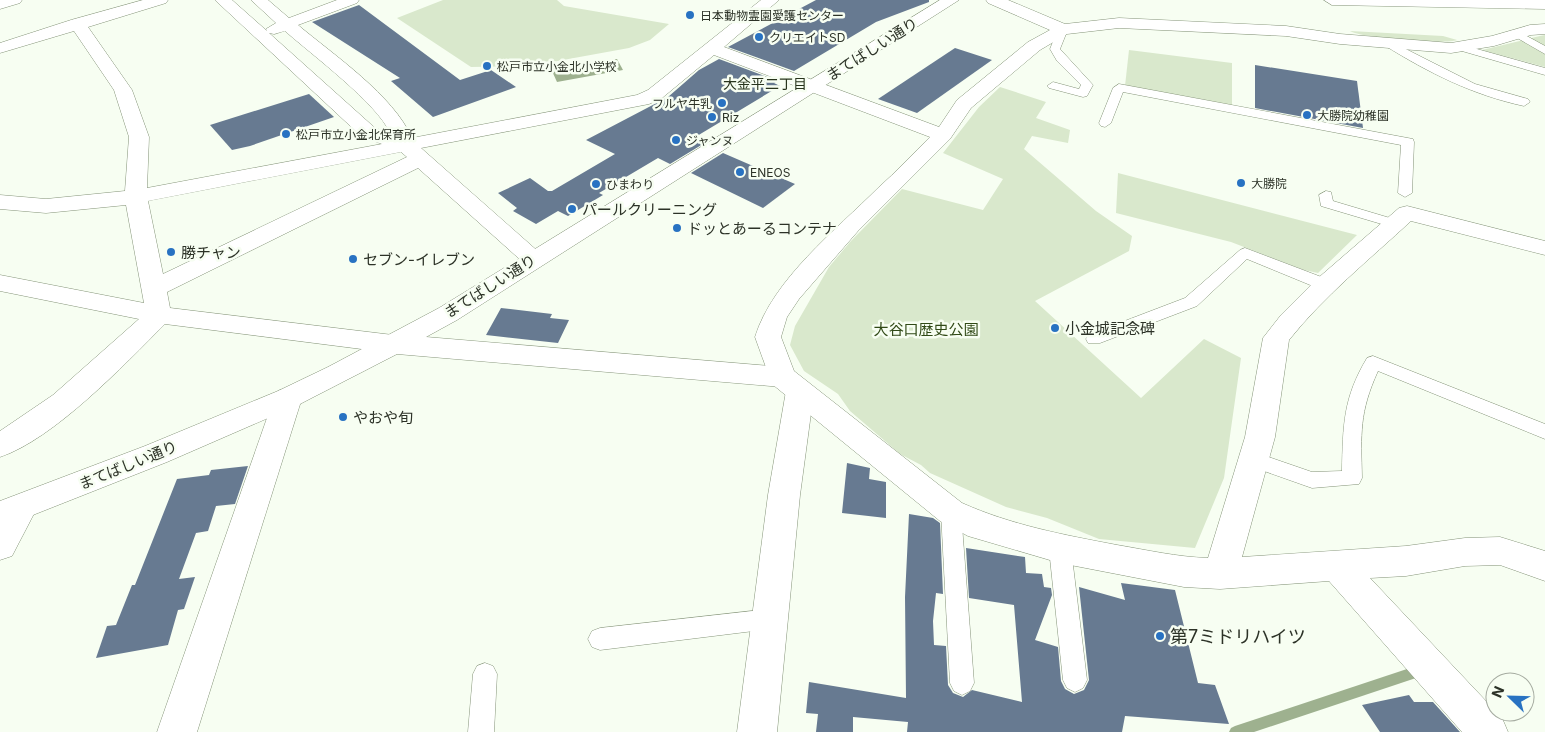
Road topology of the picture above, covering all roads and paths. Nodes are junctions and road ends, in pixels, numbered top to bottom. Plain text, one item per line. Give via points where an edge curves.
1 (14, 0) edge
2 (160, 0) edge
3 (223, 0) edge
4 (259, 0) edge
5 (351, 0) edge
6 (771, 0) edge
7 (950, 0) edge
8 (994, 0) edge
9 (1332, 0) edge
10 (0, 4) edge
11 (1545, 4) edge
12 (77, 23) junction
13 (289, 24) junction
14 (1063, 29) junction
15 (1545, 29) edge
16 (261, 33) junction
17 (1516, 33) junction
18 (1388, 43) junction
19 (1459, 47) junction
20 (0, 48) edge
21 (711, 48) junction
22 (1545, 51) edge
23 (1545, 72) edge
24 (812, 86) junction
25 (1054, 86) dead end
26 (1524, 102) dead end
27 (1105, 123) dead end
28 (943, 135) junction
29 (413, 152) junction
30 (1326, 195) dead end
31 (136, 197) junction
32 (0, 202) edge
33 (1402, 210) junction
34 (1545, 248) edge
35 (533, 259) junction
36 (0, 283) edge
37 (1326, 285) junction
38 (154, 288) junction
39 (159, 315) junction
40 (1094, 339) dead end
41 (392, 344) junction
42 (791, 384) junction
43 (288, 398) junction
44 (1545, 432) edge
45 (0, 445) edge
46 (1254, 460) junction
47 (10, 512) edge
48 (952, 512) junction
49 (0, 546) edge
50 (1060, 549) junction
51 (1336, 564) junction
52 (1545, 566) edge
53 (1220, 574) junction
54 (770, 620) junction
55 (600, 638) dead end
56 (485, 674) dead end
57 (1075, 680) dead end
58 (962, 683) dead end
59 (177, 732) edge
60 (481, 732) edge
61 (757, 732) edge
62 (1488, 732) edge

1 - 10 street
2 - 12 street
3 - 16 street
4 - 13 street
5 - 13 street
6 - 21 street
7 - 24 street, まてばしい通り
8 - 14 street
9 - 11 street
12 - 20 street
12 - 31 street via 123,90 139,137
13 - 16 street
13 - 29 street via 375,100 396,124
14 - 18 street via 1119,23 1286,31
14 - 25 lane via 1055,48 1086,85 1083,94
14 - 28 street via 1034,46 970,98
15 - 17 street
16 - 29 street via 368,132
17 - 19 street via 1494,41
17 - 22 lane
18 - 19 street
18 - 26 lane via 1468,86 1489,95
19 - 23 lane
21 - 24 street
21 - 29 street via 656,94 642,100
24 - 28 street
24 - 35 street, まてばしい通り
27 - 33 lane via 1119,88 1408,142
28 - 42 street via 850,226 790,293 774,317 768,337
29 - 31 street
29 - 35 street
29 - 38 street
30 - 33 lane via 1326,203
31 - 32 street via 46,206
31 - 38 street
33 - 34 street
33 - 37 street
35 - 41 street, まてばしい通り via 448,314
36 - 39 street
37 - 40 lane via 1245,253 1191,302
37 - 46 street via 1276,338
38 - 39 street
39 - 41 street
39 - 45 street via 103,370 18,436
41 - 42 street
41 - 43 street, まてばしい通り
42 - 48 street
42 - 54 street
43 - 47 street, まてばしい通り
43 - 59 street
44 - 46 lane via 1373,362 1358,397 1352,422 1352,478 1312,480
46 - 53 street
47 - 49 street
48 - 50 street via 980,526
48 - 58 lane
50 - 53 street via 1184,572
50 - 57 lane
51 - 52 street via 1406,561 1465,552 1500,551
51 - 53 street
51 - 62 street
54 - 55 lane
54 - 61 street
56 - 60 lane

